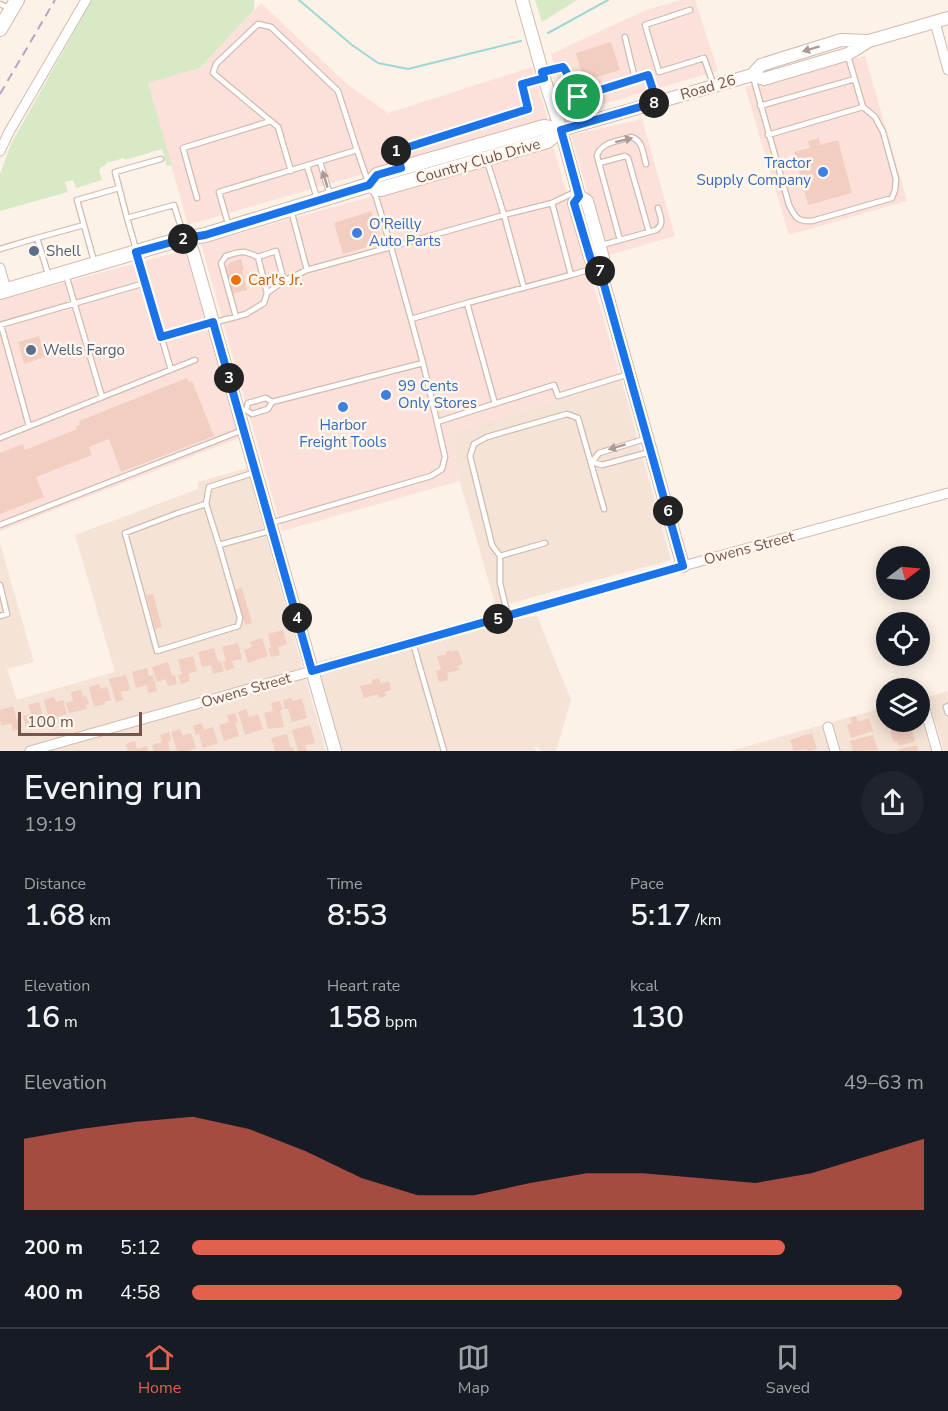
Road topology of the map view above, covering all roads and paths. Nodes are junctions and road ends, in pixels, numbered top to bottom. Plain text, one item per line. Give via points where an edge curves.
1 (86, 0) edge
2 (522, 0) edge
3 (9, 4) edge
4 (690, 10) dead end
5 (948, 18) edge
6 (935, 22) junction
7 (0, 29) edge
8 (625, 37) dead end
9 (868, 41) junction
10 (848, 54) junction
11 (948, 70) edge
12 (659, 72) junction
13 (543, 75) junction
14 (648, 75) junction
15 (752, 75) junction
16 (635, 79) junction
17 (855, 79) junction
18 (714, 86) junction
19 (657, 102) junction
20 (760, 106) junction
21 (863, 107) junction
22 (271, 121) junction
23 (561, 130) junction
24 (768, 135) junction
25 (447, 136) junction
26 (357, 150) junction
27 (0, 151) edge
28 (452, 153) junction
29 (486, 158) junction
30 (161, 159) dead end
31 (320, 162) junction
32 (599, 163) junction
33 (646, 164) dead end
34 (307, 166) junction
35 (401, 168) junction
36 (291, 171) junction
37 (369, 185) junction
38 (119, 188) junction
39 (578, 193) junction
40 (197, 198) dead end
41 (324, 199) junction
42 (552, 203) junction
43 (658, 208) dead end
44 (291, 210) junction
45 (576, 211) junction
46 (504, 215) junction
47 (127, 218) junction
48 (84, 225) junction
49 (229, 228) junction
50 (649, 232) junction
51 (37, 238) junction
52 (187, 238) junction
53 (620, 240) junction
54 (599, 246) junction
55 (391, 247) junction
56 (0, 249) edge
57 (136, 252) junction
58 (258, 257) junction
59 (94, 264) junction
60 (598, 265) junction
61 (0, 268) edge
62 (308, 270) junction
63 (66, 272) junction
64 (571, 275) junction
65 (49, 277) junction
66 (284, 281) junction
67 (145, 283) junction
68 (524, 288) junction
69 (3, 291) edge
70 (267, 293) junction
71 (467, 303) junction
72 (75, 304) junction
73 (236, 317) junction
74 (411, 319) junction
75 (213, 322) junction
76 (0, 324) edge
77 (161, 337) junction
78 (195, 360) dead end
79 (423, 363) junction
80 (171, 370) junction
81 (629, 374) junction
82 (102, 397) junction
83 (272, 402) junction
84 (495, 404) junction
85 (242, 411) junction
86 (437, 422) junction
87 (29, 426) junction
88 (244, 430) junction
89 (0, 438) edge
90 (647, 438) junction
91 (651, 451) junction
92 (592, 462) junction
93 (256, 472) junction
94 (948, 493) edge
95 (206, 504) junction
96 (604, 509) dead end
97 (0, 525) edge
98 (271, 527) junction
99 (545, 543) dead end
100 (219, 545) junction
101 (500, 556) junction
102 (683, 566) junction
103 (0, 585) edge
104 (0, 616) edge
105 (508, 616) junction
106 (413, 643) junction
107 (312, 671) junction
108 (948, 706) edge
109 (948, 713) edge
110 (930, 726) edge
111 (828, 727) dead end
112 (30, 751) edge
113 (335, 751) edge
114 (444, 751) edge
115 (835, 751) edge
116 (937, 751) edge

1 - 27 street
2 - 13 street
3 - 7 main road
4 - 12 lane via 645,25
5 - 6 street, Road 26
6 - 9 street, Road 26
6 - 11 street
8 - 16 lane
9 - 10 street, Road 26
9 -> 15 street, Road 26 via 841,40 761,64
10 - 15 street, Road 26 via 764,79
10 - 17 lane
12 - 14 lane
12 - 18 lane via 704,58
13 - 16 lane via 563,67 571,90 578,97
13 - 23 street
13 - 25 lane via 522,84 528,109
14 - 16 lane
14 - 19 lane
15 - 18 street, Road 26
15 - 20 lane
17 - 20 lane
17 - 21 lane
18 - 19 street, Road 26
19 - 23 street, Road 26
20 - 24 lane
21 - 24 lane
21 - 24 lane via 875,117 883,132 896,179 892,198 803,222 789,205
22 - 26 lane via 213,73 216,64 258,24 271,27 338,91
22 - 36 lane via 278,127
22 - 40 lane via 183,148
23 - 28 main road, Country Club Drive via 544,127
23 - 29 main road, Country Club Drive via 547,141
23 - 39 street
25 - 28 lane
25 - 35 lane via 396,151
26 - 31 lane
26 - 37 lane
28 - 35 main road, Country Club Drive
29 - 37 main road, Country Club Drive via 381,189
29 - 46 lane
30 - 38 lane via 115,172
31 - 34 lane
41 -> 31 lane
32 -> 33 lane via 598,150 603,146 632,137 640,142
32 - 50 lane via 628,158
32 - 53 lane
34 - 36 lane
34 - 41 lane
35 - 37 main road, Country Club Drive via 377,175
36 - 49 lane via 219,192
37 - 41 main road, Country Club Drive
37 - 55 lane
38 - 47 lane
38 - 48 lane via 77,200
39 - 42 lane
39 - 45 street
39 - 54 street via 587,201
41 - 44 main road, Country Club Drive
42 - 46 lane
42 - 64 lane
43 - 50 lane via 660,227
44 - 49 main road, Country Club Drive
44 - 62 lane
45 - 54 street via 584,215 593,246
45 - 60 street via 591,260
46 - 55 lane
46 - 68 lane
47 - 52 lane via 174,205
47 - 57 lane
48 - 51 lane
48 - 59 lane
49 - 52 main road, Country Club Drive
50 - 53 lane
51 - 56 lane
51 - 65 lane
52 - 57 main road, Country Club Drive
52 - 75 street
53 - 54 lane
54 - 60 street via 603,258
55 - 62 lane
55 - 74 lane
57 - 59 main road, Country Club Drive
57 - 67 lane
58 - 66 lane via 276,252
58 - 70 lane
58 - 73 lane via 242,251 226,256 221,263
59 - 63 main road, Country Club Drive
60 - 64 lane
60 - 81 street
61 - 69 street
62 - 66 lane
63 - 65 main road, Country Club Drive
63 - 72 lane
64 - 68 lane
65 - 69 main road, Country Club Drive
66 - 70 lane
67 - 72 lane
67 - 77 lane
68 - 71 lane
70 - 73 lane via 264,303
71 - 74 lane
71 - 84 lane
72 - 76 lane
72 - 82 lane
73 - 75 lane
74 - 79 lane
75 - 77 lane
75 - 85 street
76 - 87 lane
77 - 80 lane
78 - 80 lane
79 - 83 lane
79 - 86 lane
80 - 82 lane
81 - 84 lane via 558,396 554,385
81 - 90 street
82 - 87 lane
83 - 85 lane via 268,409 252,414
83 - 85 lane via 266,398 248,403
84 - 86 lane
85 - 88 street
86 - 98 lane via 445,457 442,469 432,476
87 - 89 lane
88 - 93 street
88 - 97 lane
90 - 91 street
90 -> 92 lane via 599,453
91 - 92 lane via 602,465
91 - 102 street
92 - 96 lane
92 - 101 lane via 578,418 567,414 474,444 470,456 492,545
93 - 95 lane via 209,487
93 - 98 street
94 - 102 street, Owens Street
95 - 100 lane
95 - 100 lane via 125,533 157,651 238,626 240,618
98 - 100 lane
98 - 107 street
99 - 101 lane
101 - 105 lane via 500,583
102 - 105 street, Owens Street
103 - 104 lane via 7,614
105 - 106 street, Owens Street
106 - 107 street, Owens Street
106 - 114 lane
107 - 112 street, Owens Street
107 - 113 street
108 - 109 lane
110 - 116 street
111 - 115 street

